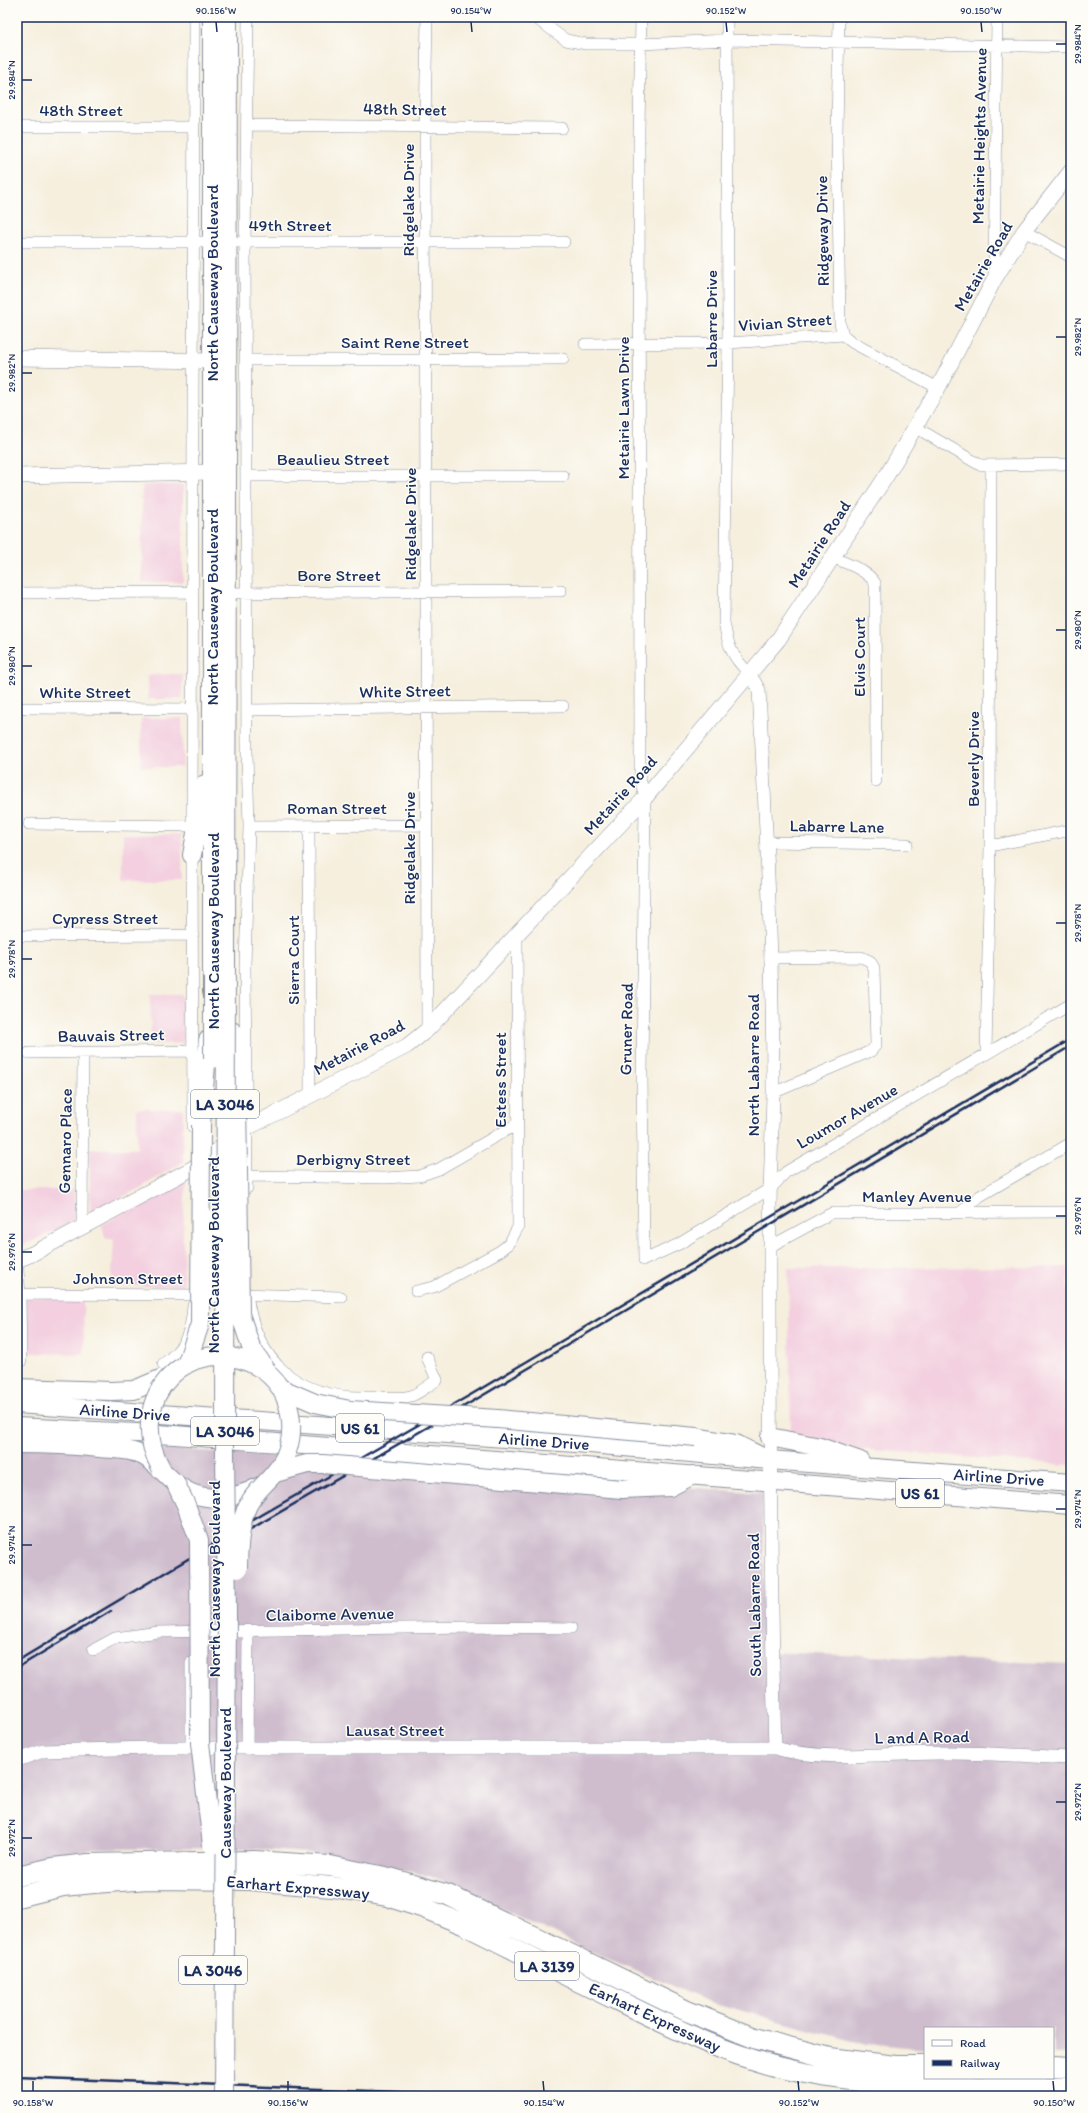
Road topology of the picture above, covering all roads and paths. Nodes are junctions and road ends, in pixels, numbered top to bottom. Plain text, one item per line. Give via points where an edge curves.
1 (194, 17) edge
2 (212, 17) edge
3 (228, 17) edge
4 (248, 17) edge
5 (427, 17) edge
6 (534, 17) edge
7 (641, 17) edge
8 (727, 17) edge
9 (839, 17) edge
10 (997, 17) edge
11 (727, 40) junction
12 (839, 42) junction
13 (641, 44) junction
14 (997, 45) junction
15 (1071, 47) edge
16 (247, 125) junction
17 (17, 127) edge
18 (194, 127) junction
19 (425, 127) junction
20 (562, 128) dead end
21 (1071, 171) edge
22 (1024, 231) junction
23 (17, 242) edge
24 (192, 242) junction
25 (228, 242) junction
26 (564, 242) dead end
27 (426, 243) junction
28 (1071, 257) edge
29 (994, 280) junction
30 (843, 335) junction
31 (585, 344) dead end
32 (639, 344) junction
33 (728, 344) junction
34 (17, 358) edge
35 (426, 359) junction
36 (563, 359) dead end
37 (192, 360) junction
38 (247, 360) junction
39 (212, 361) junction
40 (938, 388) junction
41 (227, 401) junction
42 (915, 427) junction
43 (227, 448) junction
44 (1071, 464) edge
45 (991, 465) junction
46 (192, 472) junction
47 (212, 472) junction
48 (17, 476) edge
49 (247, 476) junction
50 (427, 476) junction
51 (563, 476) dead end
52 (834, 558) junction
53 (193, 592) junction
54 (427, 592) junction
55 (561, 592) dead end
56 (17, 593) edge
57 (220, 593) junction
58 (247, 593) junction
59 (749, 673) junction
60 (563, 706) dead end
61 (25, 708) dead end
62 (427, 708) junction
63 (193, 709) junction
64 (248, 710) junction
65 (212, 760) junction
66 (876, 781) dead end
67 (645, 798) junction
68 (29, 824) dead end
69 (426, 825) junction
70 (192, 826) junction
71 (249, 826) junction
72 (309, 826) junction
73 (1071, 830) edge
74 (767, 842) junction
75 (907, 844) dead end
76 (990, 846) junction
77 (192, 855) junction
78 (517, 933) junction
79 (193, 935) junction
80 (17, 936) edge
81 (220, 957) junction
82 (770, 958) junction
83 (220, 977) junction
84 (1071, 1004) edge
85 (427, 1030) junction
86 (193, 1051) junction
87 (29, 1053) dead end
88 (83, 1054) junction
89 (986, 1054) junction
90 (773, 1093) junction
91 (310, 1095) junction
92 (517, 1124) junction
93 (247, 1128) junction
94 (1071, 1142) edge
95 (193, 1168) junction
96 (247, 1176) junction
97 (771, 1188) junction
98 (961, 1212) junction
99 (1071, 1212) edge
100 (82, 1229) junction
101 (771, 1246) junction
102 (17, 1260) edge
103 (644, 1260) joint
104 (416, 1291) dead end
105 (20, 1294) junction
106 (247, 1294) junction
107 (193, 1295) junction
108 (341, 1297) dead end
109 (427, 1357) dead end
110 (21, 1361) dead end
111 (174, 1368) junction
112 (276, 1383) junction
113 (17, 1388) edge
114 (17, 1404) edge
115 (17, 1427) edge
116 (770, 1437) junction
117 (17, 1444) edge
118 (769, 1460) junction
119 (161, 1468) junction
120 (873, 1468) junction
121 (274, 1473) junction
122 (692, 1475) junction
123 (769, 1480) junction
124 (1046, 1481) junction
125 (175, 1482) junction
126 (1071, 1483) edge
127 (260, 1486) junction
128 (980, 1498) junction
129 (1071, 1505) edge
130 (227, 1613) joint
131 (571, 1628) dead end
132 (191, 1632) junction
133 (248, 1632) junction
134 (93, 1650) dead end
135 (191, 1748) junction
136 (775, 1748) junction
137 (247, 1749) junction
138 (1071, 1758) edge
139 (17, 1760) edge
140 (218, 1849) junction
141 (17, 1876) edge
142 (17, 1897) edge
143 (924, 2066) edge
144 (1054, 2066) edge
145 (1071, 2066) edge
146 (1071, 2086) edge
147 (212, 2096) edge
148 (224, 2096) edge

1 - 18 street, North Causeway Boulevard
2 - 25 highway, North Causeway Boulevard
3 - 25 highway, North Causeway Boulevard
4 - 16 street, North Causeway Boulevard
5 - 19 street, Ridgelake Drive
6 - 13 street via 566,40
7 - 13 street, Metairie Lawn Drive
8 - 11 street, Labarre Drive
9 - 12 street, Ridgeway Drive
10 - 14 street, Metairie Heights Avenue
11 - 12 street
11 - 13 street
11 - 33 street, Labarre Drive
12 - 14 street
12 - 30 street, Ridgeway Drive via 837,133 840,324
13 - 32 street, Metairie Lawn Drive
14 - 15 street
14 - 29 street, Metairie Heights Avenue
16 - 19 street, 48th Street
16 - 25 street, North Causeway Boulevard
17 - 18 street, 48th Street
18 - 24 street, North Causeway Boulevard
19 - 20 street, 48th Street
19 - 27 street, Ridgelake Drive
21 - 22 main road, Metairie Road
22 - 28 street
22 - 29 main road, Metairie Road
23 - 24 street, 49th Street
24 - 25 street, 49th Street
24 - 37 street, North Causeway Boulevard
25 - 27 street, 49th Street
25 - 38 street, North Causeway Boulevard
25 - 39 highway, North Causeway Boulevard
25 - 41 highway, North Causeway Boulevard
26 - 27 street, 49th Street
27 - 35 street, Ridgelake Drive
29 - 40 main road, Metairie Road
30 - 33 street, Vivian Street
30 - 40 street via 853,344
31 - 32 street, Vivian Street
32 - 33 street, Vivian Street
32 - 67 street, Metairie Lawn Drive via 640,778
33 - 59 street, Labarre Drive via 724,622 728,645
34 - 37 main road
35 - 36 street, Saint Rene Street
35 - 38 street, Saint Rene Street
35 - 50 street, Ridgelake Drive
37 - 39 main road
37 - 46 street, North Causeway Boulevard
38 - 49 street, North Causeway Boulevard
39 - 41 main road via 218,364 223,376
39 - 47 highway, North Causeway Boulevard
40 - 42 main road, Metairie Road
41 - 43 highway, North Causeway Boulevard
42 - 45 street via 977,465
42 - 52 main road, Metairie Road
43 - 47 main road via 225,462
43 - 57 highway, North Causeway Boulevard
44 - 45 street
45 - 76 street, Beverly Drive
46 - 47 main road
46 - 48 main road
46 - 53 street, North Causeway Boulevard
47 - 57 highway, North Causeway Boulevard
49 - 50 street, Beaulieu Street
49 - 58 street, North Causeway Boulevard
50 - 51 street, Beaulieu Street
50 - 54 street, Ridgelake Drive
52 - 59 main road, Metairie Road via 778,640
52 - 66 street, Elvis Court via 858,569 875,583
53 - 56 street
53 - 63 street, North Causeway Boulevard
54 - 55 street, Bore Street
54 - 58 street, Bore Street
54 - 62 street, Ridgelake Drive
57 - 58 street, Bore Street
57 - 65 highway, North Causeway Boulevard
57 - 81 highway, North Causeway Boulevard
58 - 64 street, North Causeway Boulevard
59 - 67 main road, Metairie Road
59 - 74 street, North Labarre Road via 759,690
60 - 62 street, White Street
61 - 63 street, White Street
62 - 64 street, White Street
62 - 69 street, Ridgelake Drive
63 - 70 street, North Causeway Boulevard
64 - 71 street, North Causeway Boulevard
65 - 77 highway via 203,790
65 - 81 highway, North Causeway Boulevard
67 - 78 main road, Metairie Road
67 - 103 street, Gruner Road via 642,1074
68 - 70 street
69 - 72 street, Roman Street
69 - 85 street, Ridgelake Drive
70 - 77 street, North Causeway Boulevard
71 - 72 street, Roman Street
71 - 93 street, North Causeway Boulevard via 245,966
72 - 91 street, Sierra Court
73 - 76 street
74 - 75 street, Labarre Lane
74 - 82 street, North Labarre Road
76 - 89 street, Beverly Drive
77 - 79 street, North Causeway Boulevard
78 - 85 main road, Metairie Road
78 - 92 street, Estess Street
79 - 80 street, Cypress Street
79 - 86 street, North Causeway Boulevard
81 - 83 highway, North Causeway Boulevard
82 - 90 street, North Labarre Road
82 - 90 street via 861,957 870,961 874,968 876,1045 871,1051
83 - 111 highway, bridge via 201,1124 200,1324
83 - 112 highway, bridge via 235,1055 240,1314 251,1347
83 - 130 highway, North Causeway Boulevard / LA 3046, bridge
83 - 140 highway, North Causeway Boulevard, bridge via 215,1613
84 - 89 street, Loumor Avenue
85 - 91 main road, Metairie Road via 407,1046
86 - 88 street, Bauvais Street
86 - 95 street, North Causeway Boulevard
87 - 88 street, Bauvais Street
88 - 100 street, Gennaro Place
89 - 97 street, Loumor Avenue via 786,1172
90 - 97 street, North Labarre Road
91 - 93 main road, Metairie Road
92 - 96 street, Derbigny Street via 439,1169 419,1176
92 - 104 street, Estess Street via 518,1227 509,1244 434,1287
93 - 95 main road, Metairie Road
93 - 96 street, North Causeway Boulevard
94 - 98 street via 980,1196
95 - 100 main road, Metairie Road
95 - 107 street, North Causeway Boulevard
96 - 106 street, North Causeway Boulevard
97 - 101 street, North Labarre Road
97 - 103 street, Loumor Avenue via 679,1244
98 - 99 street, Manley Avenue
98 - 101 street, Manley Avenue via 832,1213
100 - 102 main road, Metairie Road
101 - 116 street, North Labarre Road
102 - 105 street
105 - 107 street, Johnson Street
105 - 110 street
106 - 107 street, Johnson Street
106 - 108 street, Johnson Street
106 - 109 street, North Causeway Boulevard via 250,1316 257,1335 274,1363 290,1378 324,1394 352,1398 410,1396 437,1380
107 - 111 street, North Causeway Boulevard via 189,1334
111 - 112 highway, bridge via 198,1360 224,1356 250,1363
111 - 113 highway via 134,1390
111 - 119 highway, bridge via 157,1395 149,1419 151,1444
112 - 118 highway, bridge via 315,1403 350,1410 498,1419 696,1437 736,1444
112 - 121 highway, bridge via 291,1416 291,1437 285,1456
114 - 118 highway, Airline Drive / US 61 via 582,1444
115 - 122 highway, Airline Drive / US 61 via 175,1435
116 - 118 street, North Labarre Road
116 - 120 highway via 820,1448 855,1459
117 - 119 highway via 68,1445 129,1451 149,1458
118 - 120 highway, Airline Drive / US 61
118 - 123 street, South Labarre Road
119 - 125 highway
120 - 124 highway, Airline Drive / US 61
121 - 122 highway, bridge via 307,1464 323,1464 622,1489 670,1487
121 - 127 highway, bridge
122 - 123 highway, Airline Drive / US 61
123 - 128 highway, Airline Drive / US 61
123 - 136 street, South Labarre Road
124 - 126 highway, Airline Drive / US 61
124 - 128 highway via 1044,1490 1034,1495
125 - 127 highway, bridge via 187,1491 217,1498 247,1493
125 - 140 highway, bridge via 200,1540 200,1743
127 - 140 highway, bridge via 243,1518 238,1545 237,1749
128 - 129 highway, Airline Drive / US 61
130 - 140 highway, Causeway Boulevard / LA 3046, bridge
131 - 133 street, Claiborne Avenue via 468,1627
132 - 133 street, Claiborne Avenue
132 - 134 street, Claiborne Avenue via 129,1635 115,1638
132 - 135 street
133 - 137 street
135 - 137 street, Lausat Street
135 - 139 street, Lausat Street via 43,1751
136 - 137 street, Lausat Street
136 - 138 street, L and A Road via 789,1752 853,1756 941,1753
140 - 147 highway, Causeway Boulevard / LA 3046
140 - 148 highway, Causeway Boulevard / LA 3046, bridge
141 - 143 highway, Earhart Expressway / LA 3139 via 88,1864 255,1861 330,1866 390,1878 448,1895 687,2011 754,2038 830,2058 896,2066
142 - 146 highway, Earhart Expressway / LA 3139 via 63,1886 148,1880 250,1880 332,1886 387,1896 424,1908 463,1924 689,2036 794,2071 860,2082 925,2086
144 - 145 highway

